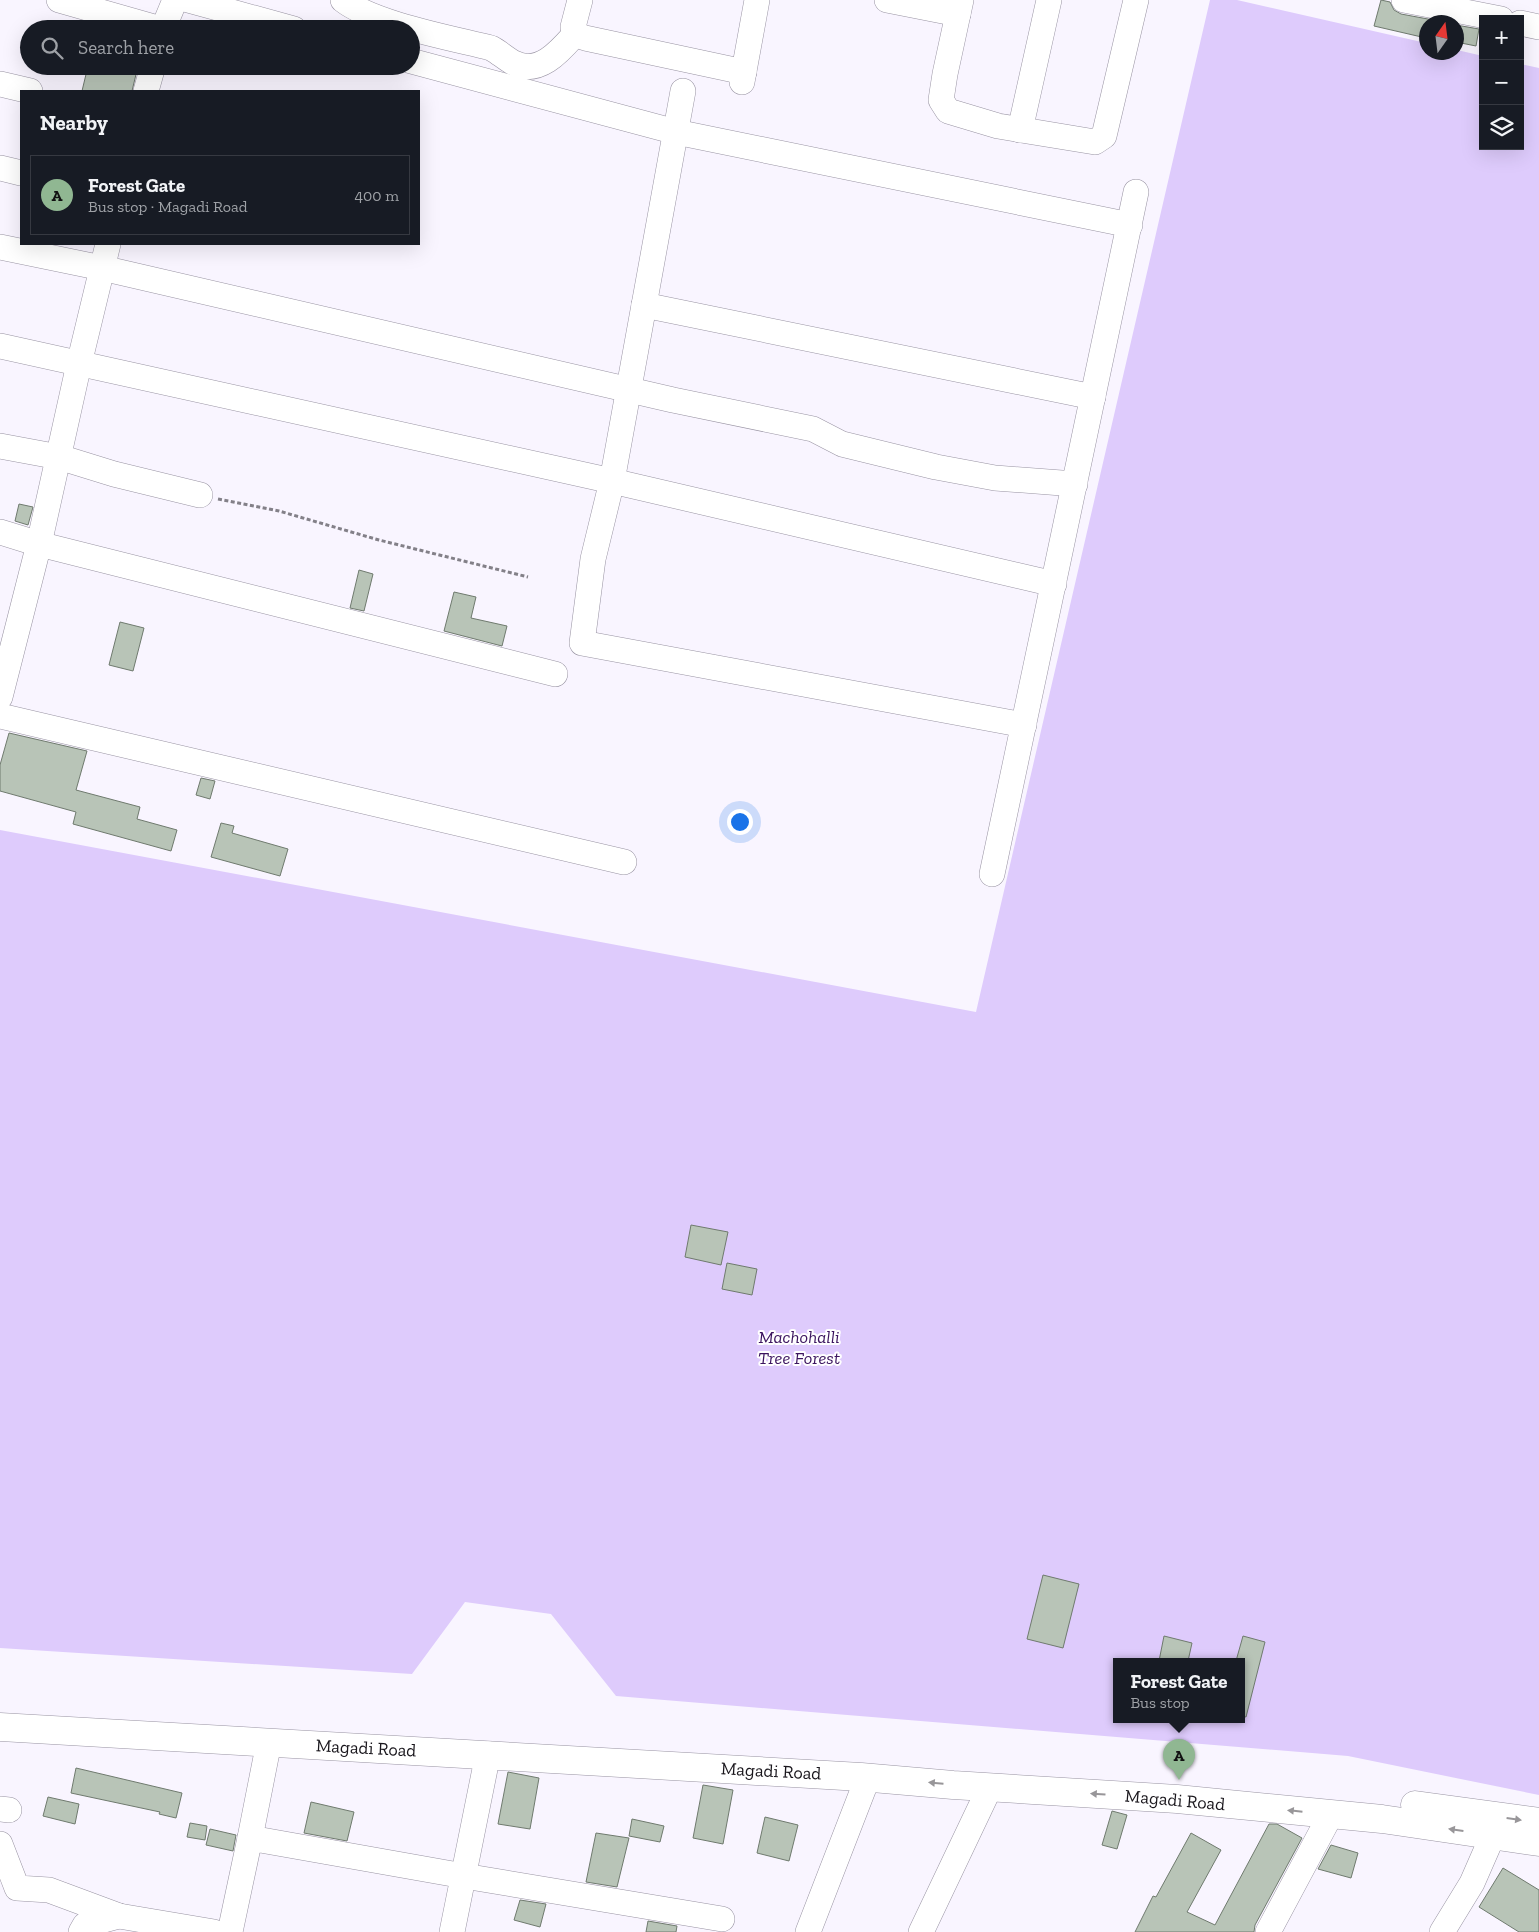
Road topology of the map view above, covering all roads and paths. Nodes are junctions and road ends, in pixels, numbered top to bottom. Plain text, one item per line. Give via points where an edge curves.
1 (59, 0) edge
2 (175, 0) edge
3 (188, 0) edge
4 (343, 0) edge
5 (580, 0) edge
6 (757, 0) edge
7 (887, 0) edge
8 (1049, 0) edge
9 (1136, 0) edge
10 (1404, 0) edge
11 (960, 7) edge
12 (1481, 15) edge
13 (130, 20) edge
14 (166, 20) edge
15 (261, 20) edge
16 (386, 20) edge
17 (1524, 24) edge
18 (1539, 27) edge
19 (420, 30) edge
20 (575, 34) junction
21 (420, 62) edge
22 (150, 75) edge
23 (0, 84) edge
24 (26, 90) edge
25 (146, 90) edge
26 (683, 91) dead end
27 (1020, 130) junction
28 (676, 132) junction
29 (0, 168) edge
30 (20, 173) edge
31 (1136, 192) dead end
32 (1130, 225) junction
33 (108, 245) edge
34 (0, 248) edge
35 (102, 268) junction
36 (644, 305) junction
37 (0, 346) edge
38 (79, 364) junction
39 (628, 389) junction
40 (1093, 397) junction
41 (0, 446) edge
42 (59, 457) junction
43 (612, 481) junction
44 (1075, 484) junction
45 (200, 495) joint
46 (0, 532) edge
47 (40, 544) junction
48 (528, 577) dead end
49 (1054, 584) junction
50 (11, 612) edge
51 (555, 674) dead end
52 (0, 696) edge
53 (0, 716) edge
54 (1024, 725) junction
55 (624, 862) dead end
56 (992, 874) dead end
57 (0, 1708) edge
58 (0, 1727) edge
59 (269, 1742) junction
60 (488, 1754) junction
61 (868, 1777) junction
62 (990, 1787) junction
63 (1331, 1814) junction
64 (1539, 1822) edge
65 (1493, 1835) junction
66 (250, 1838) junction
67 (1539, 1842) edge
68 (0, 1844) edge
69 (464, 1876) junction
70 (119, 1916) junction
71 (722, 1919) dead end
72 (81, 1932) edge
73 (214, 1932) edge
74 (230, 1932) edge
75 (452, 1932) edge
76 (808, 1932) edge
77 (921, 1932) edge
78 (1268, 1932) edge
79 (1442, 1932) edge

1 - 13 street
2 - 14 street
3 - 15 street
4 - 16 street via 351,7
5 - 20 street via 573,27
6 - 20 street via 743,77
7 - 11 street
8 - 27 street
9 - 27 street via 1104,136 1094,142
10 - 12 street
11 - 27 street via 941,100 948,111
17 - 18 street
19 - 20 street via 491,48 514,63 528,67 544,63 560,52
21 - 28 street
22 - 25 street
23 - 24 street
26 - 28 street
28 - 32 street
28 - 36 street
29 - 30 street
31 - 32 street
32 - 40 street
33 - 35 street
34 - 35 street
35 - 38 street
35 - 39 street
36 - 39 street
36 - 40 street
37 - 38 street
38 - 42 street
38 - 43 street
39 - 43 street
39 - 44 street via 812,429 842,444 936,467 995,478
40 - 44 street
41 - 42 street
42 - 45 street
42 - 47 street
43 - 49 street
43 - 54 street via 593,559 582,643
44 - 49 street
45 - 48 path via 279,511
46 - 47 street
47 - 50 street
47 - 51 street
49 - 54 street
50 - 52 street
53 - 55 street
54 - 56 street
57 -> 64 main road, Magadi Road via 854,1757 1179,1780 1385,1800
58 - 59 main road, Magadi Road
59 - 60 main road, Magadi Road
59 - 66 street
60 - 61 main road, Magadi Road
60 - 69 street
62 -> 61 main road, Magadi Road
61 - 76 street
63 -> 62 main road, Magadi Road via 1177,1799
62 - 77 street
65 -> 63 main road, Magadi Road
63 - 78 street
65 - 67 main road, Magadi Road
65 - 79 street via 1472,1883
66 - 69 street
66 - 74 street
68 - 70 street via 17,1888 49,1890
69 - 71 street
69 - 75 street
70 - 72 street via 85,1925
70 - 73 street

